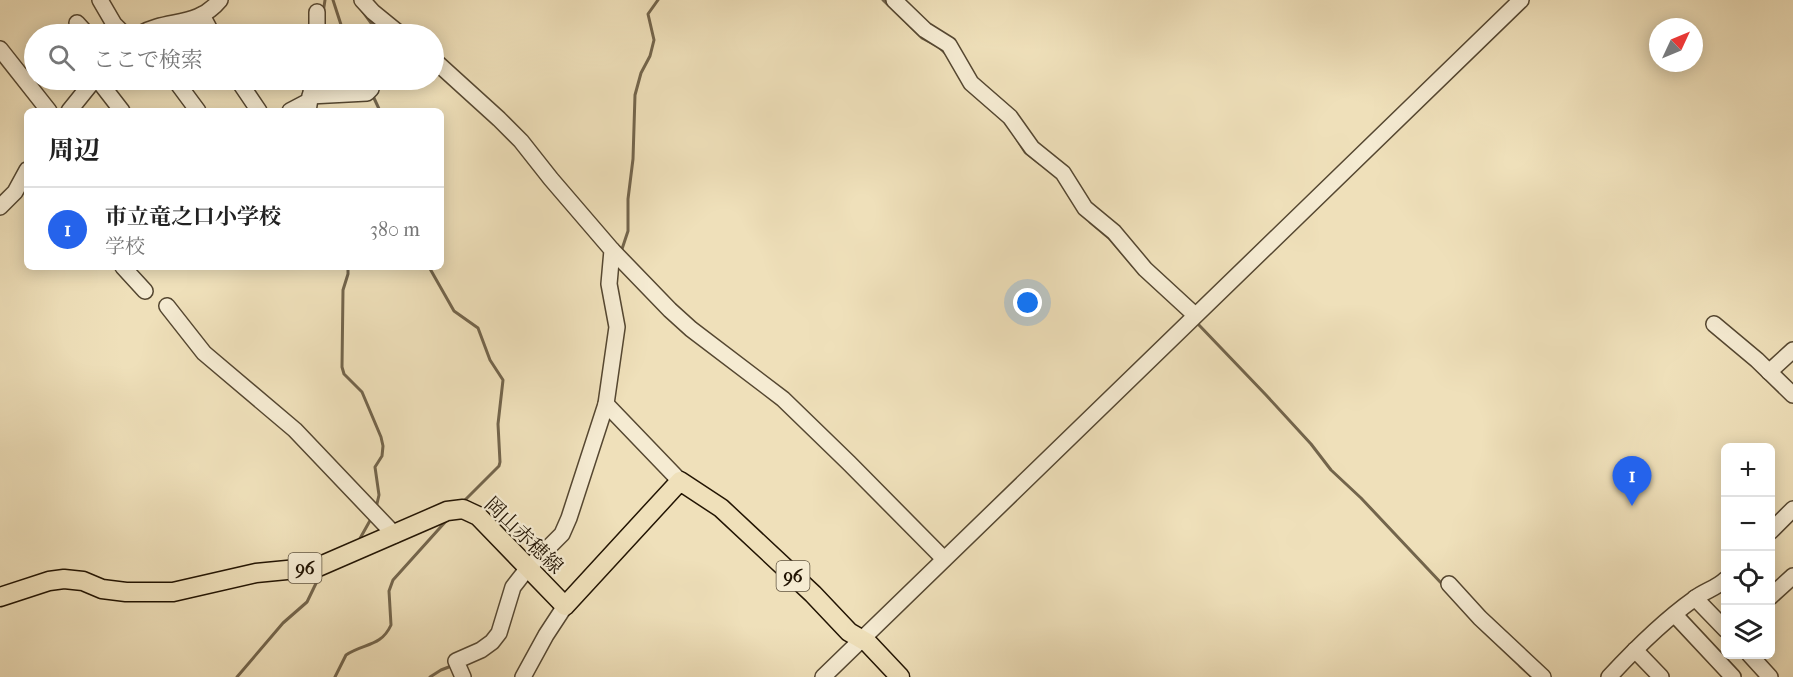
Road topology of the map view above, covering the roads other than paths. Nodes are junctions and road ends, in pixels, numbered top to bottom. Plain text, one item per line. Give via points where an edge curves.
1 (100, 0) edge
2 (220, 0) edge
3 (362, 0) edge
4 (894, 0) edge
5 (1521, 0) edge
6 (317, 12) dead end
7 (202, 15) junction
8 (114, 24) edge
9 (167, 24) edge
10 (207, 24) edge
11 (317, 24) edge
12 (387, 24) edge
13 (0, 49) edge
14 (444, 69) edge
15 (24, 79) edge
16 (33, 90) edge
17 (87, 90) edge
18 (104, 90) edge
19 (182, 90) edge
20 (245, 90) edge
21 (356, 90) edge
22 (311, 100) edge
23 (48, 108) edge
24 (72, 108) edge
25 (119, 108) edge
26 (196, 108) edge
27 (257, 108) edge
28 (296, 108) edge
29 (24, 177) edge
30 (0, 207) edge
31 (612, 250) junction
32 (126, 270) edge
33 (145, 291) dead end
34 (167, 306) dead end
35 (1195, 315) junction
36 (1714, 324) dead end
37 (1793, 350) edge
38 (1769, 372) junction
39 (1793, 394) edge
40 (606, 404) junction
41 (680, 481) junction
42 (1793, 509) edge
43 (1775, 527) edge
44 (395, 535) junction
45 (944, 560) junction
46 (527, 569) junction
47 (1793, 576) edge
48 (1449, 584) dead end
49 (1721, 585) edge
50 (1775, 592) edge
51 (0, 597) edge
52 (1695, 598) junction
53 (566, 606) junction
54 (1675, 615) junction
55 (1721, 626) edge
56 (861, 639) junction
57 (1635, 650) junction
58 (1754, 659) edge
59 (459, 668) edge
60 (523, 677) edge
61 (822, 677) edge
62 (900, 677) edge
63 (1543, 677) edge
64 (1609, 677) edge
65 (1661, 677) edge
66 (1733, 677) edge
67 (1770, 677) edge

1 - 8 street
2 - 7 street
3 - 12 street
4 - 35 street via 925,30 949,45 971,83 1010,117 1032,148 1063,173 1085,208 1114,232 1145,269
5 - 35 street
6 - 11 street
7 - 9 street
7 - 10 street
13 - 15 street
14 - 31 street via 521,141
16 - 23 street
17 - 24 street
18 - 25 street
19 - 26 street
20 - 27 street
21 - 22 street
22 - 28 street
29 - 30 street
31 - 40 street via 609,284 617,327
31 - 45 street via 691,329 783,399
32 - 33 street
34 - 44 street via 204,353 295,430
35 - 45 street
36 - 38 street
37 - 38 street
38 - 39 street
40 - 41 street
40 - 46 street via 562,534
41 - 53 main road, 岡山赤穂線
41 - 56 main road, 96 via 721,508 849,632
42 - 43 street
44 - 46 main road, 岡山赤穂線 / 96 via 447,511 464,509 478,516
44 - 51 main road, 岡山赤穂線 / 96 via 318,567 256,573 173,592 126,592 64,579 49,580
45 - 56 street
46 - 53 main road, 岡山赤穂線 / 96
46 - 59 street via 513,587 499,633 480,650 456,661
47 - 50 street
48 - 63 street
49 - 52 street
52 - 54 street
52 - 55 street
53 - 60 street
54 - 57 street
54 - 66 street
56 - 61 street
56 - 62 main road, 96
57 - 64 street
57 - 65 street
58 - 67 street

